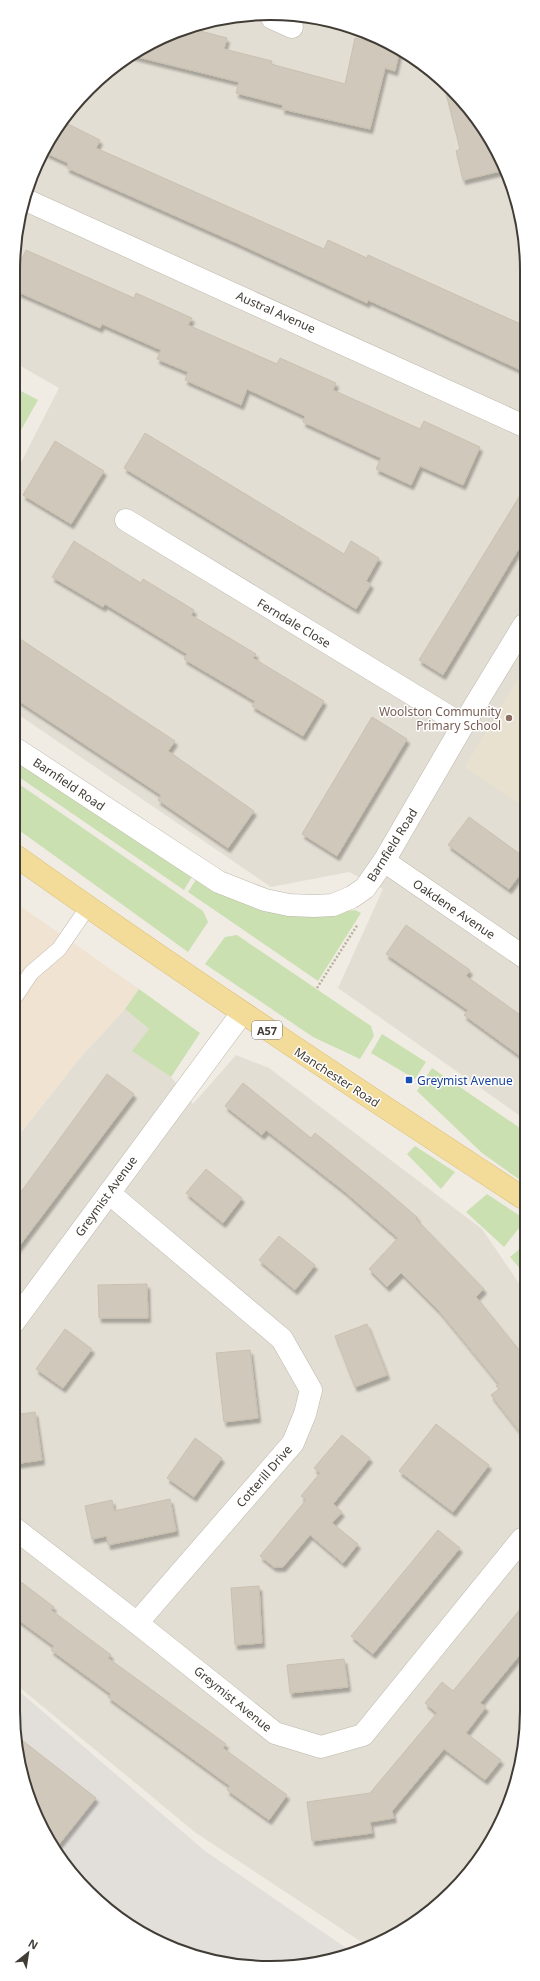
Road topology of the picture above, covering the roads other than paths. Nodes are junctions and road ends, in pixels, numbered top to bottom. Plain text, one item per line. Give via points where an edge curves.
1 (277, 20) edge
2 (292, 27) dead end
3 (30, 202) edge
4 (520, 424) edge
5 (126, 520) dead end
6 (520, 632) edge
7 (463, 725) junction
8 (20, 752) edge
9 (20, 859) edge
10 (384, 861) junction
11 (88, 907) junction
12 (520, 954) edge
13 (20, 990) edge
14 (242, 1012) junction
15 (109, 1193) junction
16 (520, 1196) edge
17 (20, 1314) edge
18 (20, 1533) edge
19 (520, 1541) edge
20 (137, 1623) junction

1 - 2 street
3 - 4 street, Austral Avenue
5 - 7 street, Ferndale Close
6 - 7 street, Barnfield Road
7 - 10 street, Barnfield Road
8 - 10 street, Barnfield Road via 199,871 219,882 265,900 289,905 333,905 365,888
9 - 11 main road, Manchester Road / A57
10 - 12 street, Oakdene Avenue
11 - 13 lane via 59,949 31,973
11 - 14 main road, Manchester Road / A57
14 - 15 street, Greymist Avenue
14 - 16 main road, Manchester Road / A57
15 - 17 street, Greymist Avenue
15 - 20 street, Cotterill Drive via 282,1339 311,1390 305,1414 293,1443
18 - 20 street, Greymist Avenue
19 - 20 street, Greymist Avenue via 363,1735 320,1747 275,1733

